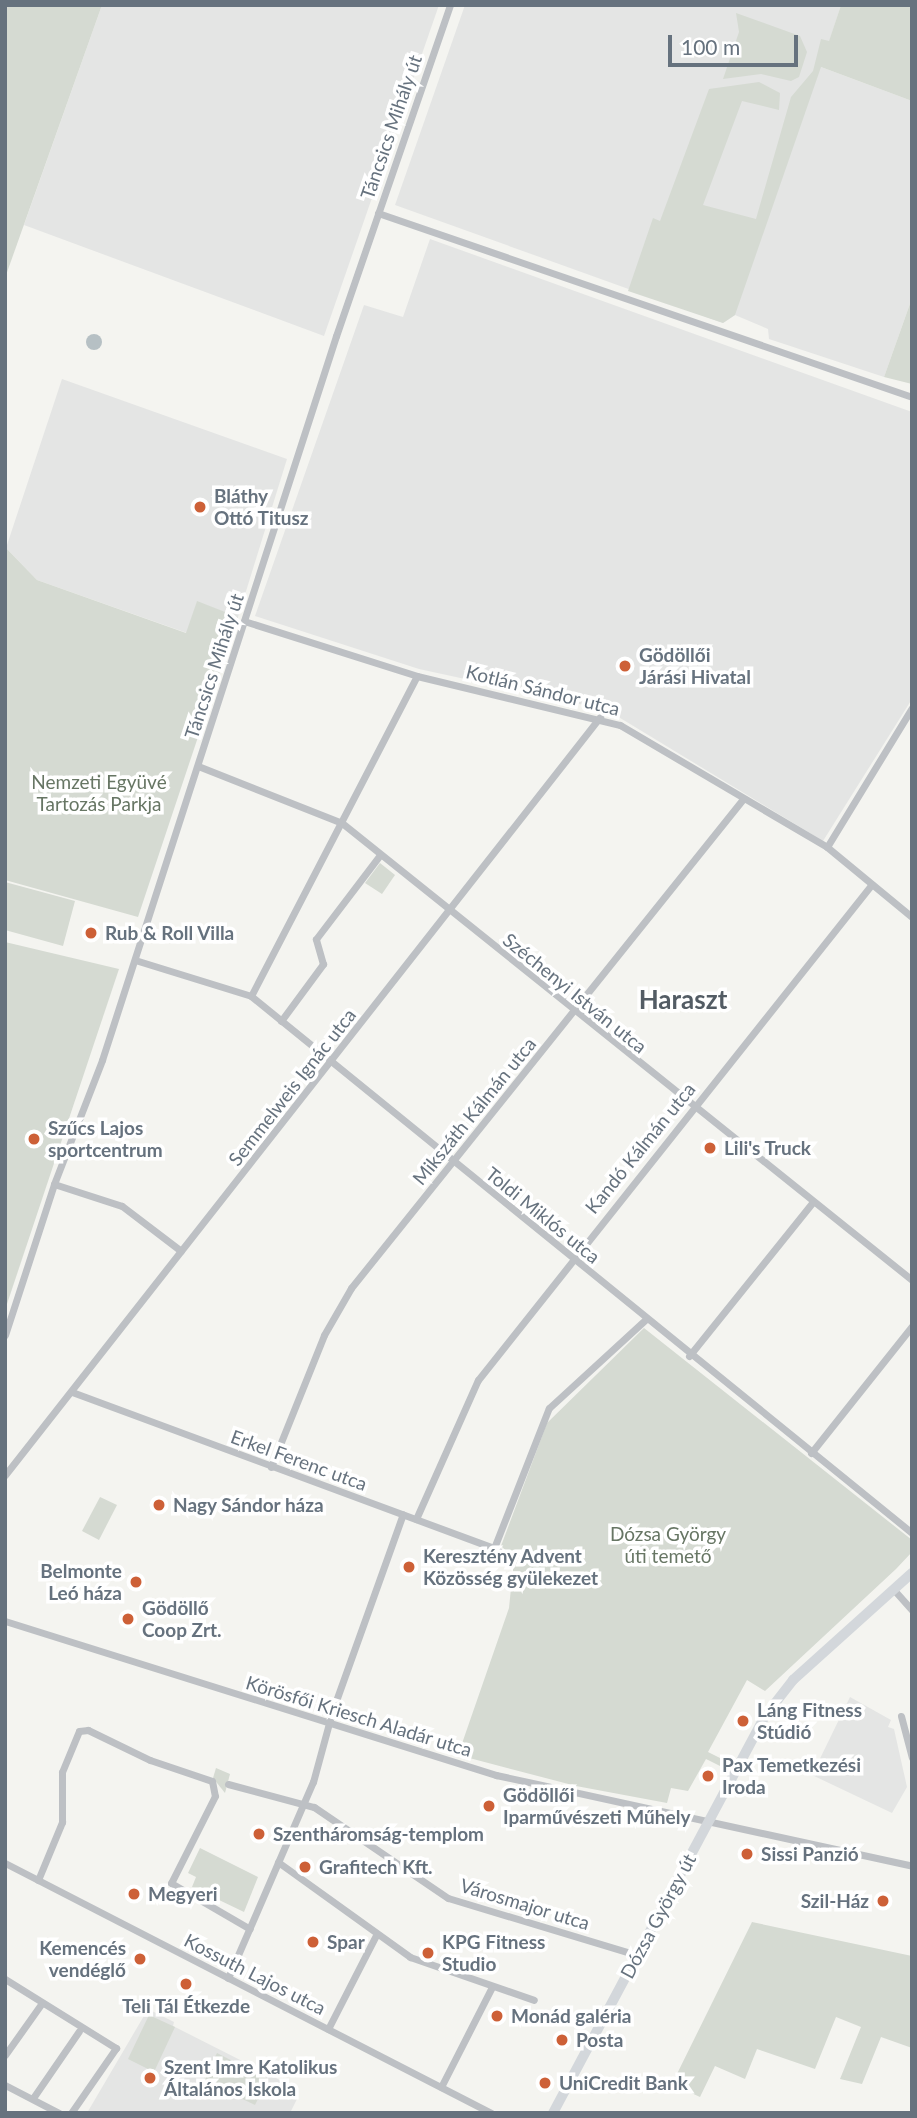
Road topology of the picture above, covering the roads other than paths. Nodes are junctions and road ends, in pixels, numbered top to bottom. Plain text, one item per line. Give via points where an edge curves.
1 (450, 5) edge
2 (378, 213) junction
3 (912, 397) edge
4 (244, 621) junction
5 (417, 676) junction
6 (912, 708) edge
7 (600, 717) junction
8 (198, 766) junction
9 (743, 799) junction
10 (342, 824) junction
11 (827, 847) junction
12 (380, 855) junction
13 (872, 884) junction
14 (449, 911) junction
15 (912, 917) edge
16 (135, 960) junction
17 (251, 996) junction
18 (574, 1012) junction
19 (281, 1021) junction
20 (332, 1063) junction
21 (693, 1108) junction
22 (452, 1163) junction
23 (54, 1184) junction
24 (813, 1203) junction
25 (181, 1251) junction
26 (572, 1259) junction
27 (912, 1280) edge
28 (645, 1320) junction
29 (912, 1326) edge
30 (5, 1335) edge
31 (689, 1356) junction
32 (72, 1392) junction
33 (811, 1453) junction
34 (271, 1467) junction
35 (5, 1475) edge
36 (403, 1514) junction
37 (416, 1519) junction
38 (912, 1533) edge
39 (494, 1548) junction
40 (513, 1561) dead end
41 (912, 1573) edge
42 (894, 1590) junction
43 (912, 1610) edge
44 (5, 1621) edge
45 (901, 1716) dead end
46 (329, 1723) junction
47 (912, 1758) edge
48 (228, 1784) dead end
49 (304, 1804) junction
50 (708, 1821) junction
51 (278, 1862) junction
52 (5, 1863) edge
53 (912, 1866) edge
54 (38, 1880) junction
55 (250, 1928) junction
56 (376, 1935) junction
57 (637, 1955) junction
58 (228, 1978) junction
59 (5, 1979) edge
60 (492, 1987) junction
61 (534, 2000) dead end
62 (43, 2003) junction
63 (328, 2029) junction
64 (79, 2031) dead end
65 (5, 2055) edge
66 (5, 2085) edge
67 (441, 2087) junction
68 (33, 2098) junction
69 (481, 2110) edge
70 (59, 2113) edge
71 (71, 2113) edge
72 (491, 2113) edge
73 (553, 2113) edge

1 - 2 street, Táncsics Mihály út
2 - 3 street
2 - 4 street, Táncsics Mihály út
4 - 5 street, Kotlán Sándor utca
4 - 8 street, Táncsics Mihály út
5 - 7 street, Kotlán Sándor utca
5 - 10 street
6 - 11 street
7 - 9 street, Kotlán Sándor utca
7 - 14 street, Semmelweis Ignác utca
8 - 10 street, Széchenyi István utca
8 - 16 street, Táncsics Mihály út
9 - 11 street, Kotlán Sándor utca
9 - 18 street, Mikszáth Kálmán utca
10 - 12 street, Széchenyi István utca
10 - 17 street
11 - 13 street, Kotlán Sándor utca
12 - 14 street, Széchenyi István utca
12 - 19 street via 316,939 323,964
13 - 15 street, Kotlán Sándor utca
13 - 21 street, Kandó Kálmán utca
14 - 18 street, Széchenyi István utca
14 - 20 street, Semmelweis Ignác utca
16 - 17 street, Toldi Miklós utca
16 - 23 street, Táncsics Mihály út
17 - 19 street, Toldi Miklós utca
18 - 21 street, Széchenyi István utca
18 - 22 street, Mikszáth Kálmán utca
19 - 20 street, Toldi Miklós utca
20 - 22 street, Toldi Miklós utca
20 - 25 street, Semmelweis Ignác utca
21 - 24 street, Széchenyi István utca
21 - 26 street, Kandó Kálmán utca
22 - 26 street, Toldi Miklós utca
22 - 34 street, Mikszáth Kálmán utca via 335,1313
23 - 25 street via 122,1206
23 - 30 street, Táncsics Mihály út
24 - 27 street, Széchenyi István utca
24 - 31 street
25 - 32 street, Semmelweis Ignác utca
26 - 28 street, Toldi Miklós utca
26 - 37 street, Kandó Kálmán utca via 472,1388
28 - 31 street, Toldi Miklós utca
28 - 39 street via 548,1408
29 - 33 street
31 - 33 street, Toldi Miklós utca
32 - 34 street, Erkel Ferenc utca
32 - 35 street, Semmelweis Ignác utca
33 - 38 street, Toldi Miklós utca
34 - 36 street, Erkel Ferenc utca
36 - 37 street, Erkel Ferenc utca
36 - 46 street
37 - 39 street, Erkel Ferenc utca
39 - 40 street, Erkel Ferenc utca
41 - 42 main road, Dózsa György út
42 - 43 street
42 - 50 main road, Dózsa György út via 793,1680 774,1704
44 - 46 street, Körösfői Kriesch Aladár utca
45 - 47 street
46 - 49 street
46 - 50 street, Körösfői Kriesch Aladár utca via 496,1774
48 - 49 street, Városmajor utca
49 - 51 street
49 - 57 street, Városmajor utca via 448,1898
50 - 53 street, Körösfői Kriesch Aladár utca
50 - 57 main road, Dózsa György út
51 - 55 street
51 - 56 street
52 - 54 street, Kossuth Lajos utca
54 - 55 street via 62,1822 62,1772 79,1731 88,1730 150,1760 212,1781 215,1796 172,1883
54 - 58 street, Kossuth Lajos utca
55 - 58 street
56 - 60 street via 411,1957
56 - 63 street
57 - 73 main road, Dózsa György út
58 - 63 street, Kossuth Lajos utca
59 - 62 street
60 - 61 street
60 - 67 street
62 - 65 street
62 - 71 street via 116,2048
63 - 67 street, Kossuth Lajos utca
64 - 68 street
66 - 68 street
67 - 69 street, Kossuth Lajos utca
68 - 70 street
69 - 72 street, Kossuth Lajos utca

